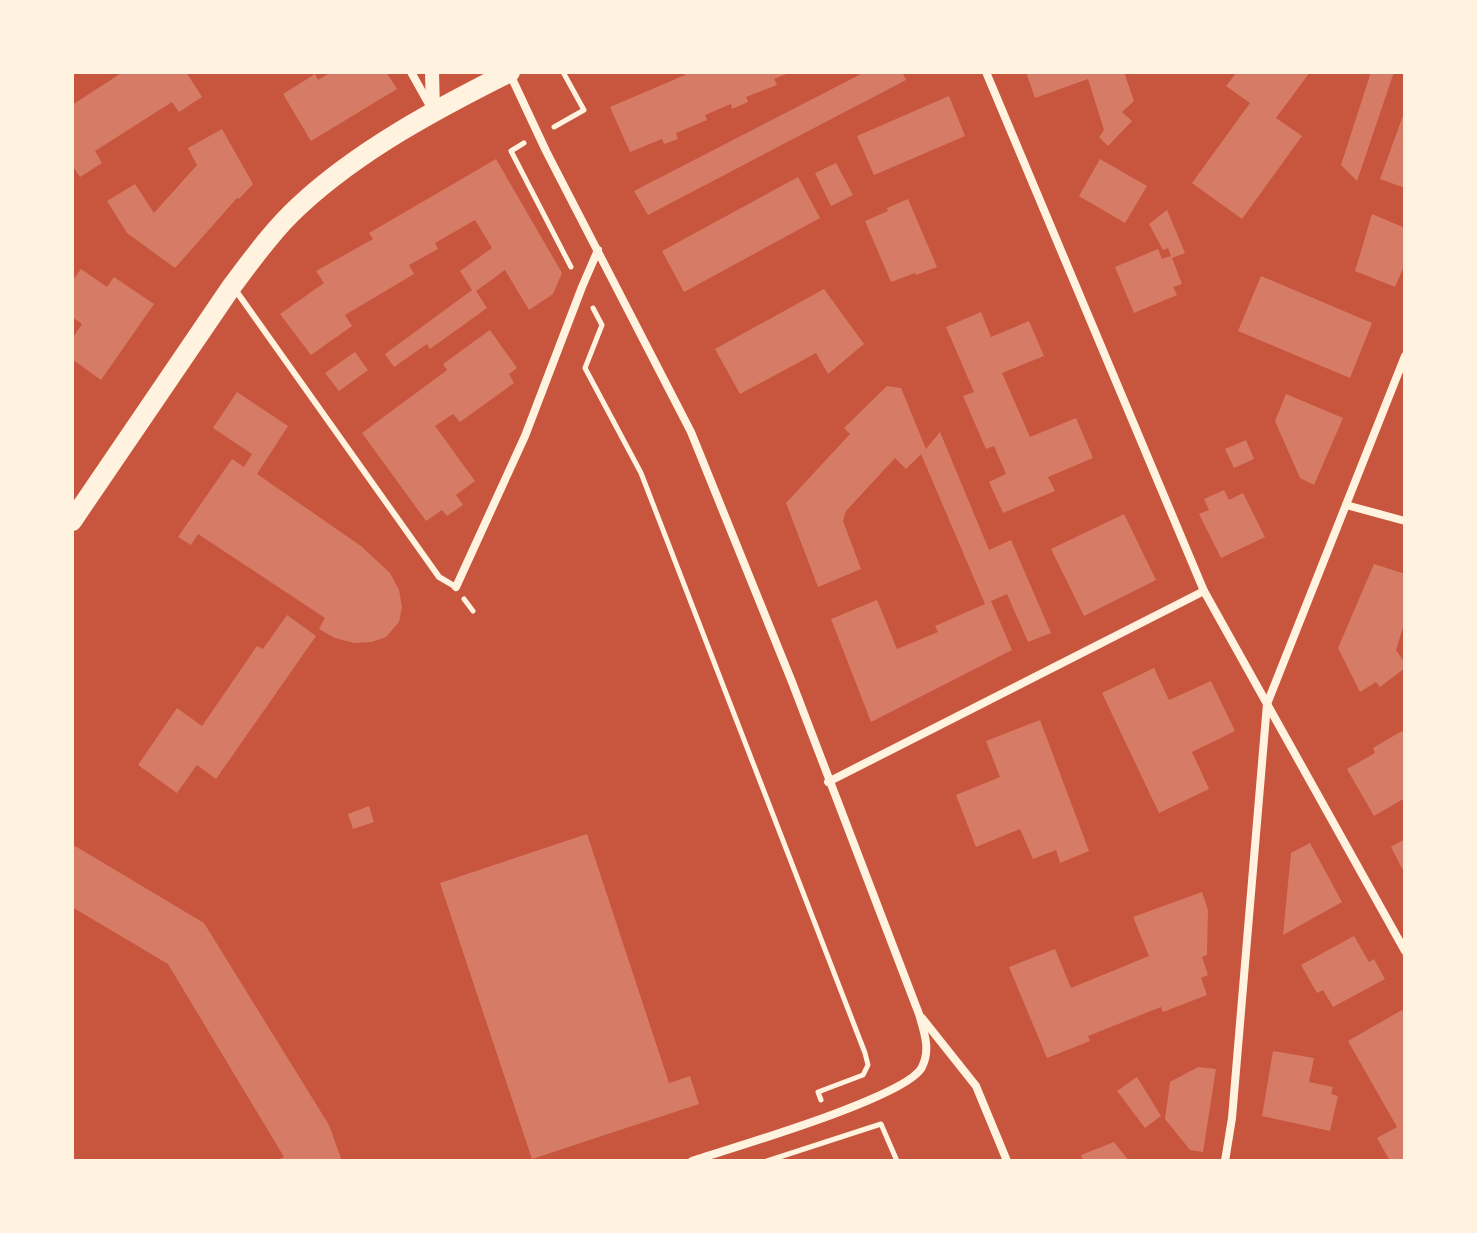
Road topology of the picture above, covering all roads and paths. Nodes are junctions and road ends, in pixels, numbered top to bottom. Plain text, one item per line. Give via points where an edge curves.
1 (411, 72) edge
2 (432, 72) edge
3 (509, 72) edge
4 (563, 72) edge
5 (986, 72) edge
6 (584, 110) dead end
7 (433, 111) junction
8 (511, 151) dead end
9 (598, 250) junction
10 (575, 274) dead end
11 (232, 286) junction
12 (591, 305) dead end
13 (1405, 356) edge
14 (1346, 505) junction
15 (72, 521) edge
16 (1405, 521) edge
17 (456, 587) joint
18 (1204, 591) junction
19 (1267, 704) junction
20 (828, 782) junction
21 (1405, 951) edge
22 (919, 1014) junction
23 (818, 1092) dead end
24 (692, 1161) edge
25 (767, 1161) edge
26 (897, 1161) edge
27 (1007, 1161) edge
28 (1225, 1161) edge

1 - 7 street
2 - 7 street
3 - 7 main road
3 - 9 street
4 - 6 path
5 - 18 street
7 - 11 main road via 346,167 298,207
8 - 10 path
9 - 17 street via 525,436
9 - 20 street via 691,432
11 - 15 main road
11 - 17 lane via 439,577
12 - 23 path via 602,325 585,368 641,473 865,1053 868,1065 863,1075
13 - 14 street
14 - 16 street
14 - 19 street
18 - 19 street
18 - 20 street
19 - 21 street
19 - 28 street
20 - 22 street
22 - 24 street via 928,1047 922,1070 898,1088
22 - 27 street via 976,1086
25 - 26 path via 881,1124

